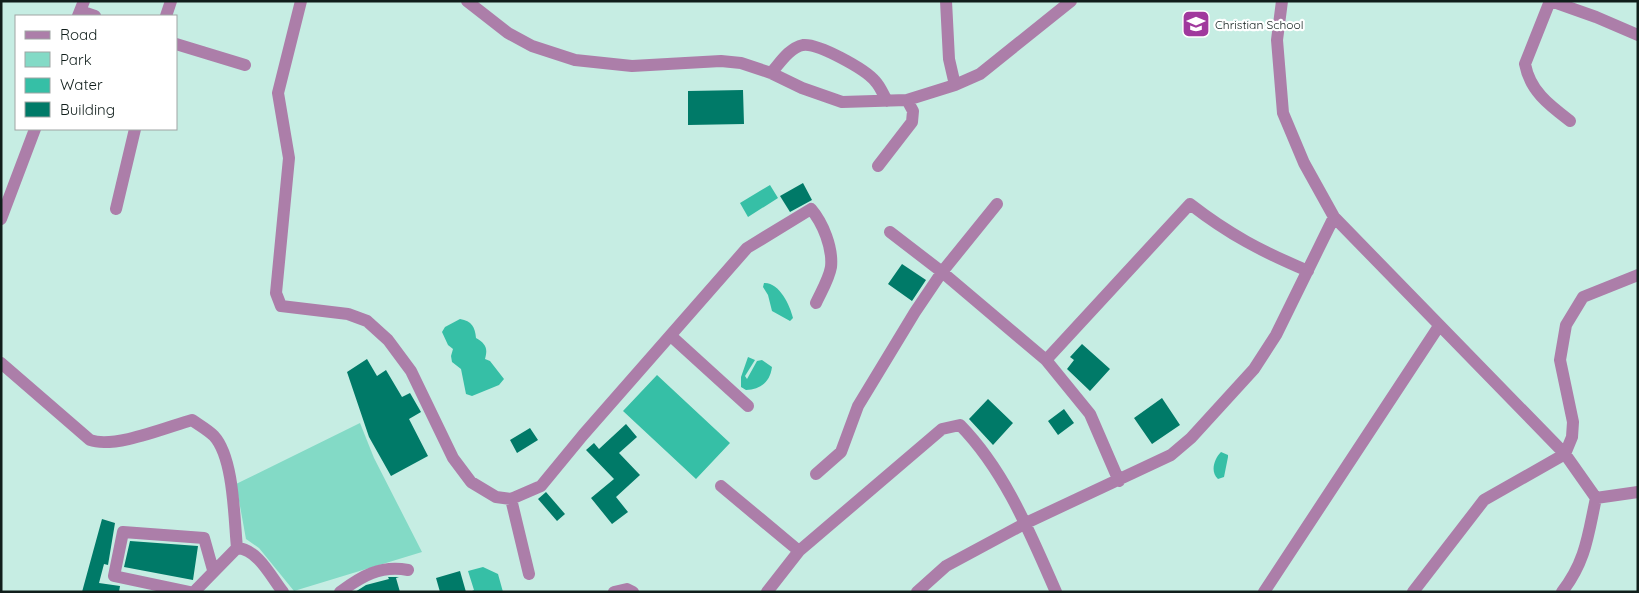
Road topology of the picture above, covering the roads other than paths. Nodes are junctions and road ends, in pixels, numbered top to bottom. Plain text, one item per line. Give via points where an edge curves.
1 (171, 1) edge
2 (301, 1) edge
3 (467, 1) edge
4 (946, 1) edge
5 (1071, 1) edge
6 (1282, 1) edge
7 (1551, 1) edge
8 (81, 10) edge
9 (93, 15) edge
10 (166, 15) edge
11 (1638, 35) edge
12 (178, 45) edge
13 (244, 65) dead end
14 (771, 73) junction
15 (955, 85) junction
16 (907, 100) junction
17 (887, 101) junction
18 (1570, 121) dead end
19 (36, 130) edge
20 (136, 130) edge
21 (878, 166) dead end
22 (997, 204) dead end
23 (116, 210) dead end
24 (1334, 217) junction
25 (1, 219) edge
26 (890, 232) dead end
27 (1308, 271) junction
28 (942, 272) junction
29 (1638, 275) edge
30 (816, 303) dead end
31 (1439, 326) junction
32 (671, 336) junction
33 (1046, 360) junction
34 (1, 363) edge
35 (748, 406) dead end
36 (1565, 454) junction
37 (816, 474) dead end
38 (1120, 481) junction
39 (721, 486) dead end
40 (1638, 492) edge
41 (1596, 498) junction
42 (511, 499) junction
43 (1026, 523) junction
44 (237, 548) junction
45 (799, 551) junction
46 (213, 570) junction
47 (408, 570) dead end
48 (529, 574) dead end
49 (349, 589) edge
50 (190, 592) edge
51 (194, 592) edge
52 (283, 592) edge
53 (614, 592) edge
54 (633, 592) edge
55 (767, 592) edge
56 (917, 592) edge
57 (1056, 592) edge
58 (1264, 592) edge
59 (1413, 592) edge
60 (1562, 592) edge

1 - 10 street
2 - 42 street via 278,93 290,158 276,293 281,306 348,314 367,321 388,340 411,371 452,458 471,482 496,497
3 - 14 street via 508,33 532,46 575,60 632,66 721,60
4 - 15 street via 949,59
5 - 15 street via 980,74
6 - 24 street via 1277,40 1283,113 1304,163
7 - 11 street
7 - 18 street via 1524,64 1543,102
8 - 9 street
12 - 13 street
14 - 17 street via 842,102
14 - 17 street via 792,49 813,45 864,71 876,82
15 - 16 street
16 - 17 street
16 - 21 street via 913,111 912,122
19 - 25 street
20 - 23 street
22 - 28 street
24 - 27 street
24 - 31 street
26 - 28 street
27 - 33 street via 1253,247 1190,204
27 - 38 street via 1276,335 1254,369 1191,438 1170,455
28 - 33 street
28 - 37 street via 858,406 841,452
29 - 36 street via 1583,297 1566,325 1560,360 1573,422 1572,438
30 - 32 street via 831,268 831,260 829,244 811,208 748,248
31 - 36 street
31 - 58 street
32 - 35 street
32 - 42 street via 582,435 542,486
33 - 38 street via 1090,414
34 - 44 street via 90,440 99,444 192,420 213,435 220,445 229,473
36 - 41 street
36 - 59 street via 1484,500
38 - 43 street
39 - 45 street
40 - 41 street
41 - 60 street via 1584,557
42 - 48 street
43 - 45 street via 979,444 960,425 942,429
43 - 56 street via 946,566
43 - 57 street
44 - 46 street
44 - 52 street via 246,548 254,555
45 - 55 street
46 - 50 street via 204,538 123,532 114,576
46 - 51 street
47 - 49 street via 392,567 366,575
53 - 54 street via 627,589

